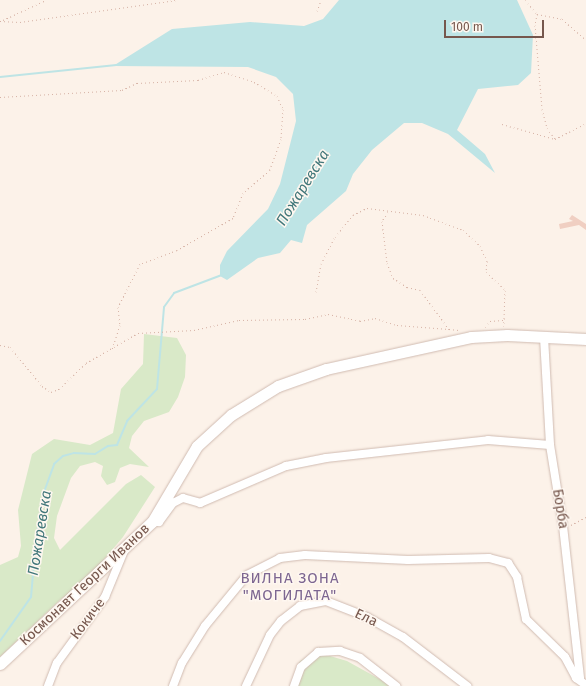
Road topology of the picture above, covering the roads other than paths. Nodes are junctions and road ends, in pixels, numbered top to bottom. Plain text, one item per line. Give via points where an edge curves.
1 (544, 337) junction
2 (586, 338) edge
3 (550, 445) junction
4 (152, 522) junction
5 (124, 551) junction
6 (0, 664) edge
7 (583, 684) edge
8 (48, 686) edge
9 (174, 686) edge
10 (246, 686) edge
11 (294, 686) edge
12 (396, 686) edge
13 (467, 686) edge

1 - 2 street, Космонавт Георги Иванов
1 - 3 street, Борба
1 - 4 street, Космонавт Георги Иванов via 507,334 411,348 326,369 278,386 231,415 197,446
3 - 4 street via 488,440 338,456 286,466 200,503 183,498 173,503 159,522
3 - 7 street, Борба
4 - 5 street, Космонавт Георги Иванов
5 - 6 street, Космонавт Георги Иванов
5 - 8 street, Кокиче via 105,597 57,663
7 - 9 street via 565,657 526,619 517,577 508,563 489,558 408,560 305,555 280,558 247,575 205,626 182,663
10 - 13 street, Ела via 270,635 281,621 300,606 326,601 367,617 403,637
11 - 12 street via 301,667 318,652 340,651 360,658

